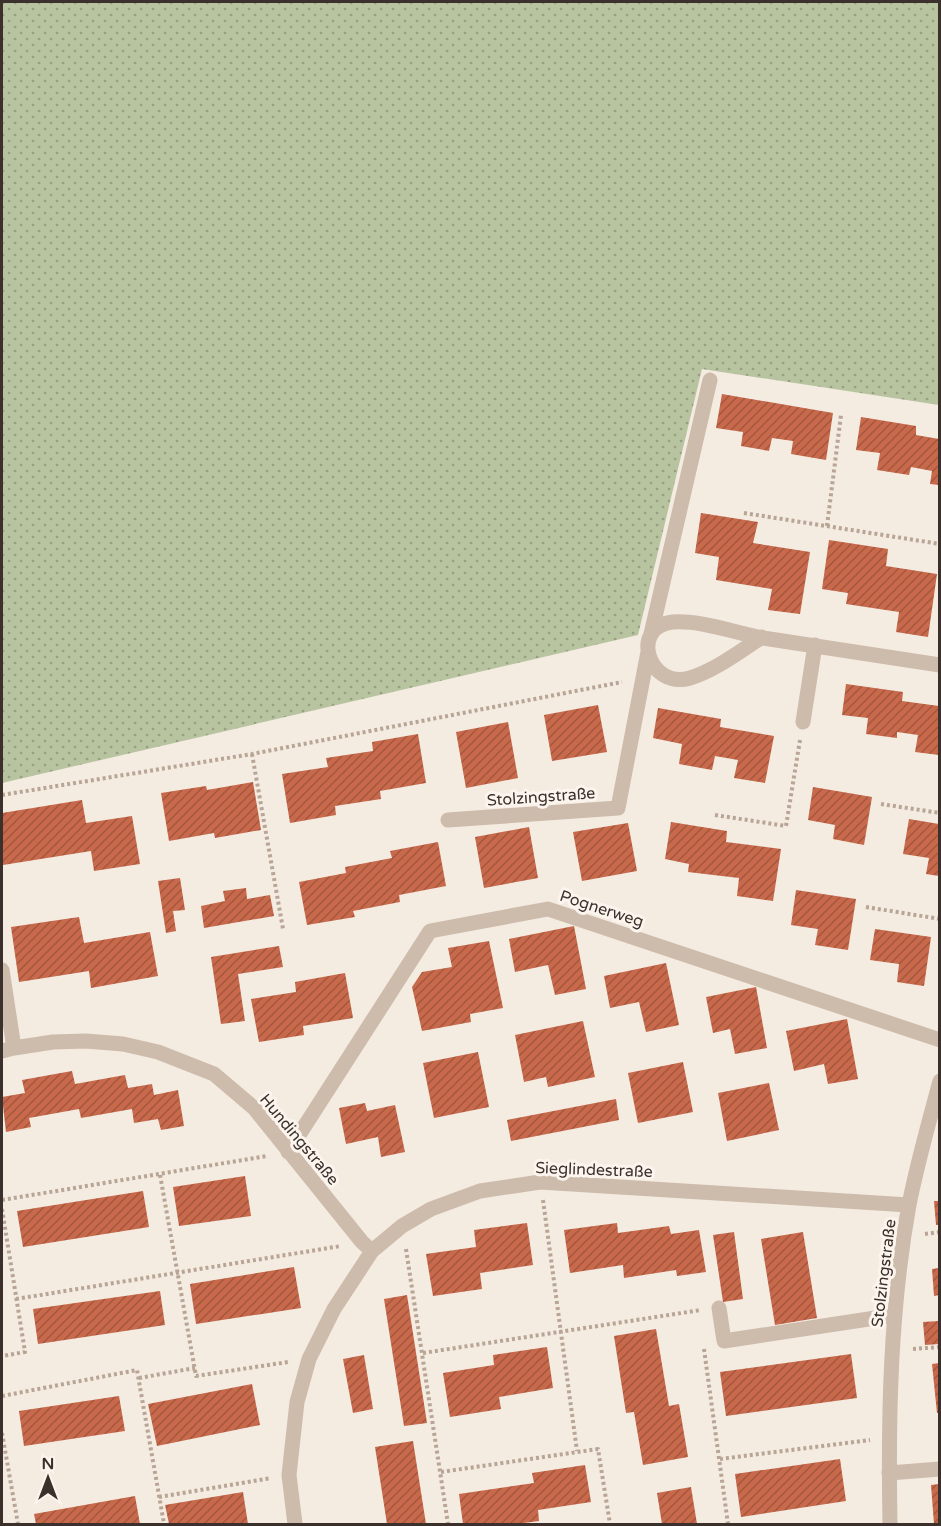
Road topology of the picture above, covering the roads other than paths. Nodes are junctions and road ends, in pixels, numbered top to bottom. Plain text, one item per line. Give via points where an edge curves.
1 (710, 380) dead end
2 (762, 637) junction
3 (650, 641) junction
4 (815, 645) junction
5 (939, 665) edge
6 (803, 722) road end
7 (448, 820) dead end
8 (2, 970) edge
9 (939, 1040) edge
10 (8, 1049) edge
11 (939, 1081) edge
12 (288, 1152) junction
13 (909, 1205) junction
14 (367, 1246) junction
15 (719, 1308) road end
16 (895, 1316) junction
17 (939, 1469) edge
18 (889, 1473) junction
19 (294, 1524) edge
20 (890, 1524) edge

1 - 3 street, Stolzingstraße
2 - 3 street via 683,622 658,627
2 - 3 street via 710,669 675,679 660,673 652,663
2 - 4 street
3 - 7 street, Stolzingstraße via 618,808
4 - 5 street
4 - 6 street
8 - 10 street, Hundingstraße
9 - 12 street, Pognerweg via 548,909 430,931
10 - 12 street, Hundingstraße via 86,1041 158,1052 214,1074 254,1108
11 - 13 street, Stolzingstraße
12 - 14 street, Hundingstraße
13 - 14 street, Sieglindestraße via 540,1182 480,1191 431,1209
13 - 16 street, Stolzingstraße
14 - 19 street, Sieglindestraße via 309,1359 297,1402 289,1475
15 - 16 street via 724,1341
16 - 18 street, Stolzingstraße
17 - 18 street
18 - 20 street, Stolzingstraße

